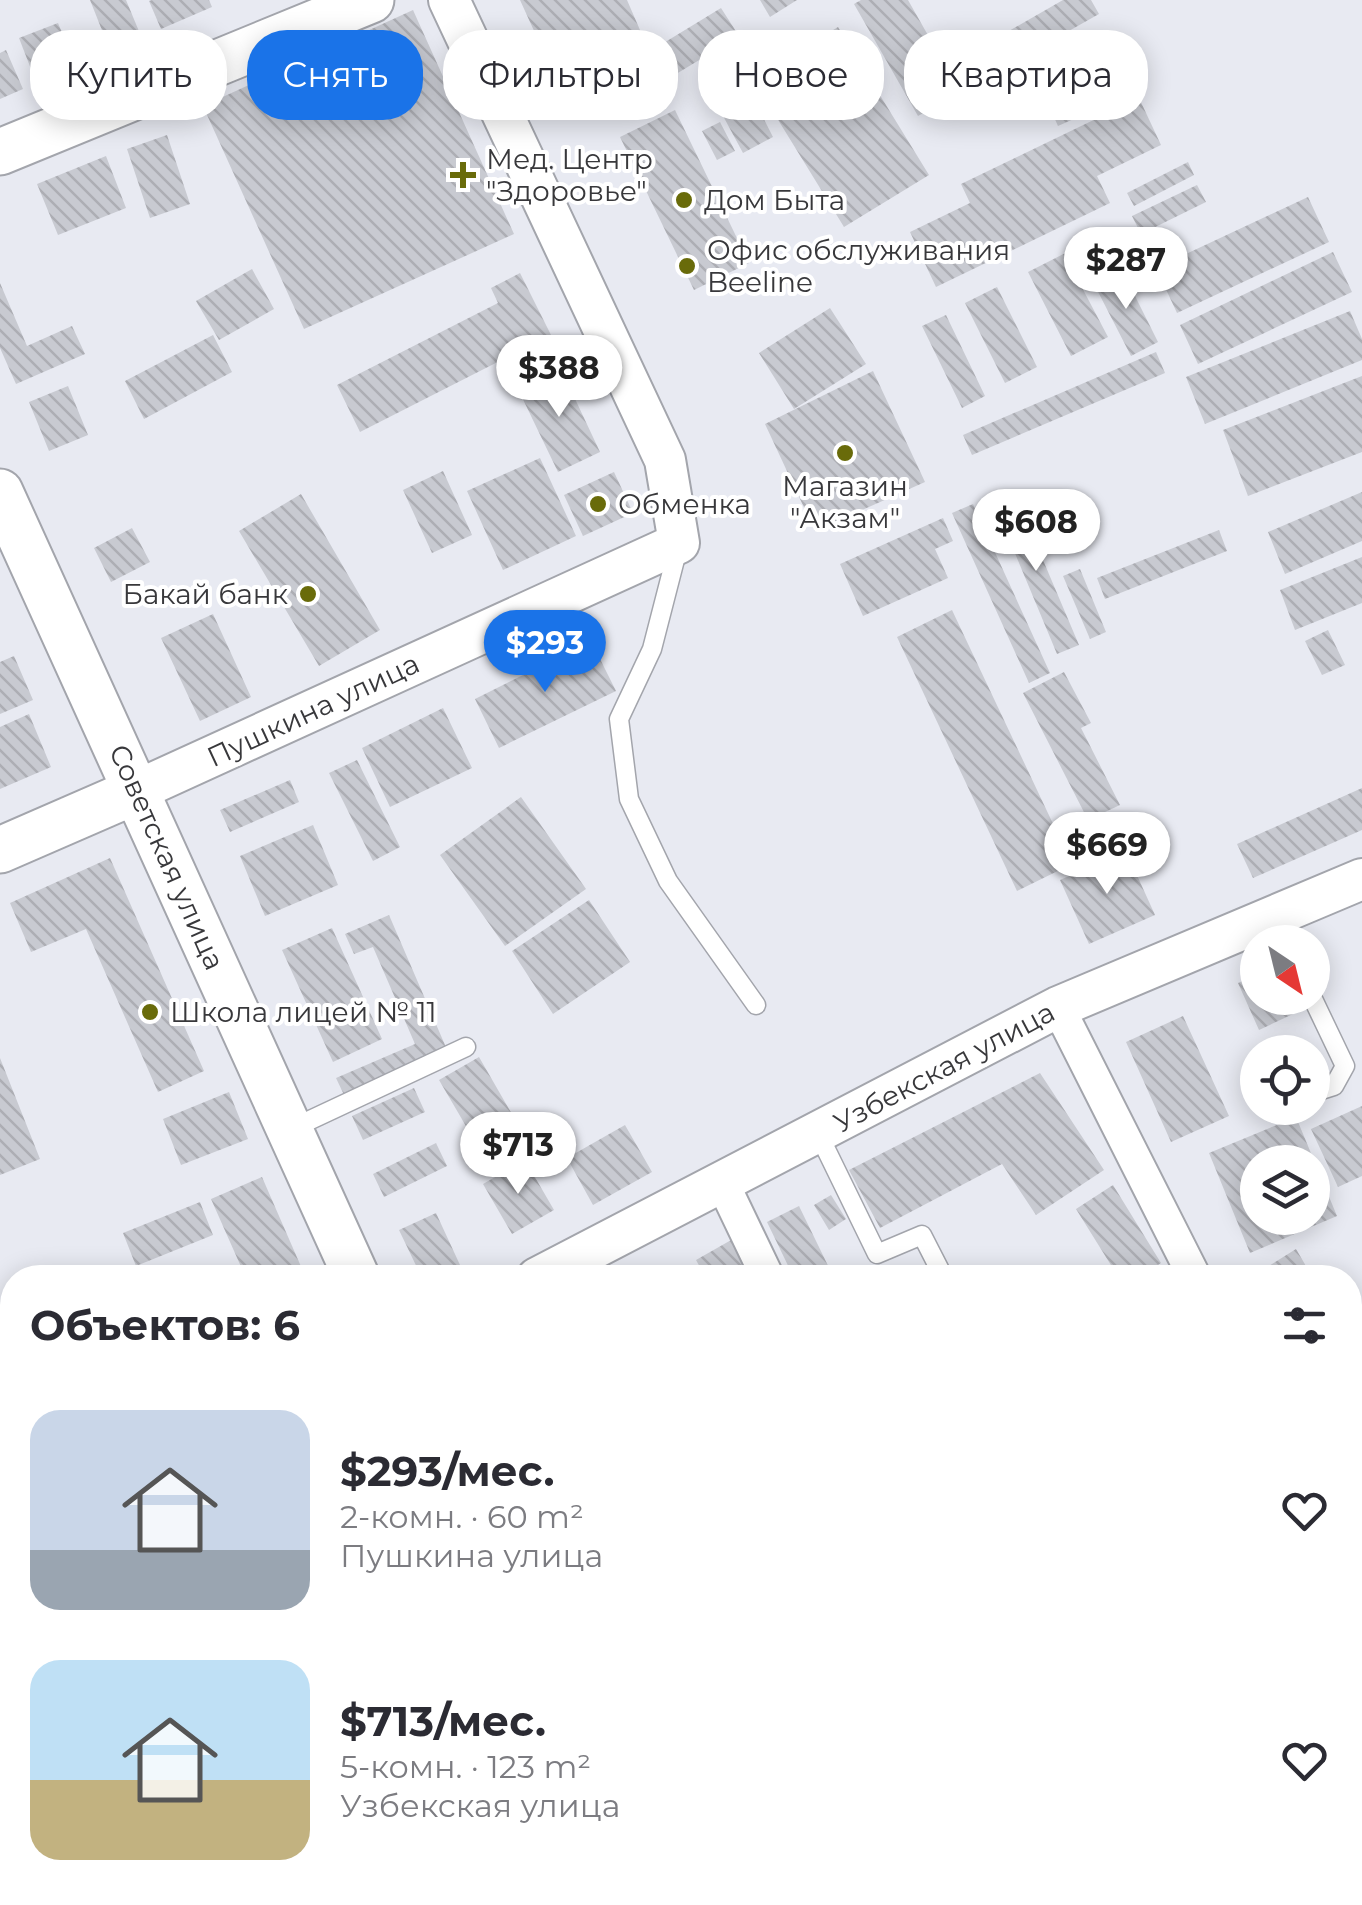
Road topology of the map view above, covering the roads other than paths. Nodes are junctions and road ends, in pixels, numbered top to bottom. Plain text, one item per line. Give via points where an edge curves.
1 (371, 0) edge
2 (449, 0) edge
3 (0, 152) edge
4 (0, 492) edge
5 (679, 543) junction
6 (138, 790) junction
7 (0, 850) edge
8 (1362, 879) edge
9 (756, 1005) dead end
10 (1058, 1007) junction
11 (1321, 1015) edge
12 (466, 1047) dead end
13 (1330, 1087) edge
14 (290, 1130) junction
15 (818, 1133) junction
16 (722, 1182) junction
17 (351, 1265) edge
18 (562, 1265) edge
19 (762, 1265) edge
20 (937, 1265) edge
21 (1188, 1265) edge

1 - 3 main road
2 - 5 street via 665,460
4 - 6 main road, Советская улица
5 - 6 street, Пушкина улица
5 - 9 lane via 652,648 620,719 629,799 668,881
6 - 7 main road, Пушкина улица
6 - 14 main road, Советская улица
8 - 10 street, Узбекская улица via 1277,922
10 - 15 street, Узбекская улица
10 - 21 street
11 - 13 lane via 1345,1066
12 - 14 lane
14 - 17 main road, Советская улица
15 - 16 street, Узбекская улица
15 - 20 lane via 877,1254 922,1235
16 - 18 street, Узбекская улица
16 - 19 street

